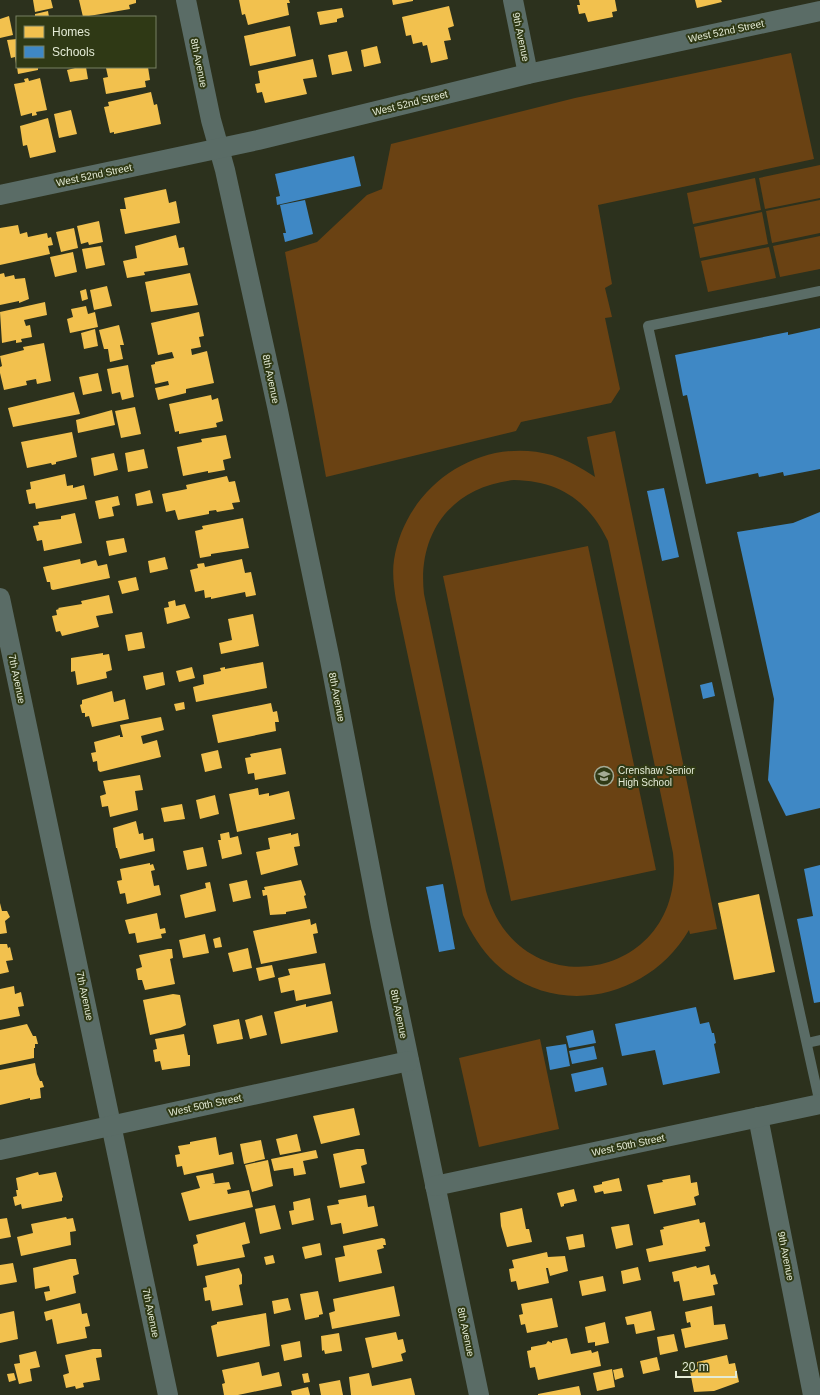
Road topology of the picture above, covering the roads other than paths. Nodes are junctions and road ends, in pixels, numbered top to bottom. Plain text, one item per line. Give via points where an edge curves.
1 (186, 0) edge
2 (513, 0) edge
3 (820, 11) edge
4 (528, 74) junction
5 (219, 148) junction
6 (0, 195) edge
7 (820, 291) edge
8 (0, 598) edge
9 (820, 1040) edge
10 (807, 1043) junction
11 (409, 1061) junction
12 (820, 1104) edge
13 (758, 1118) junction
14 (112, 1126) junction
15 (0, 1150) edge
16 (435, 1186) junction
17 (168, 1395) edge
18 (479, 1395) edge
19 (813, 1395) edge

1 - 5 street, 8th Avenue
2 - 4 street, 9th Avenue
3 - 4 street, West 52nd Street
4 - 5 street, West 52nd Street
5 - 6 street, West 52nd Street
5 - 11 street, 8th Avenue via 324,629
7 - 10 lane via 648,326
8 - 14 street, 7th Avenue
9 - 10 lane
10 - 12 lane
11 - 14 street, West 50th Street
11 - 16 street, 8th Avenue
12 - 13 street, West 50th Street
13 - 16 street, West 50th Street
13 - 19 street, 9th Avenue
14 - 15 street, West 50th Street
14 - 17 street, 7th Avenue
16 - 18 street, 8th Avenue

